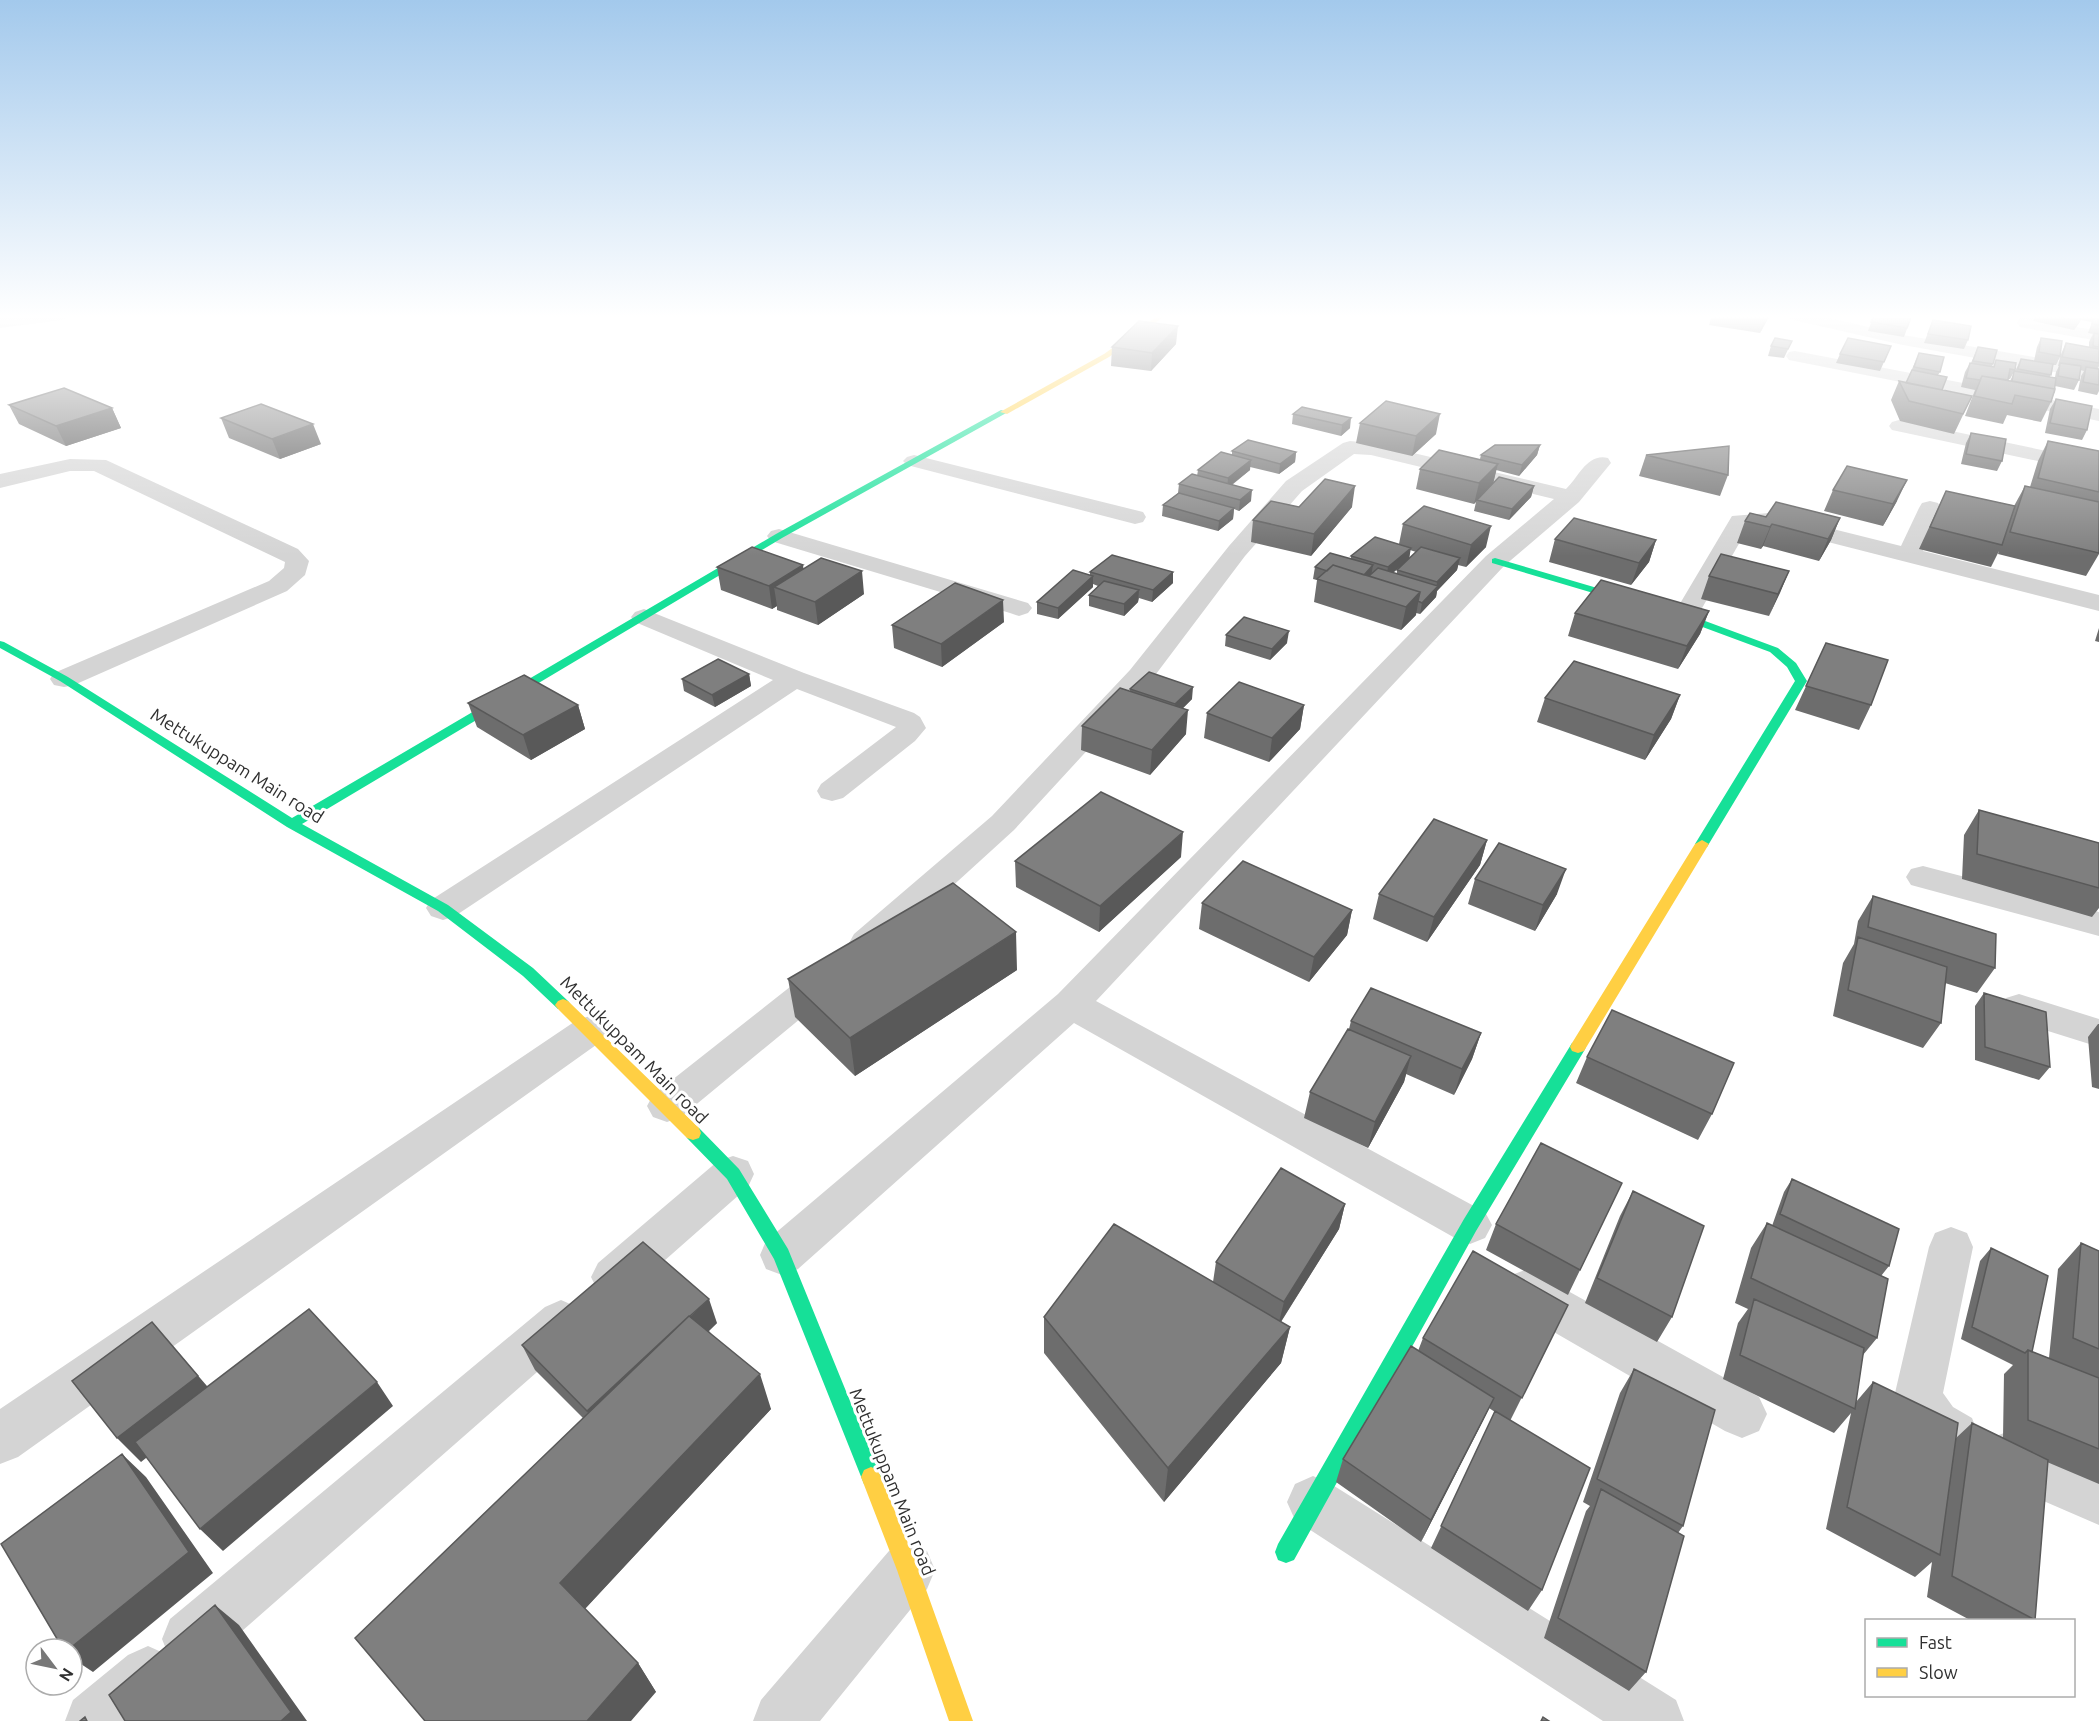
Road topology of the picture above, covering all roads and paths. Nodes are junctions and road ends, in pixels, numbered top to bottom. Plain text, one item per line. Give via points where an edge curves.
1 (1034, 395) edge
2 (1998, 395) edge
3 (2099, 415) edge
4 (1899, 426) dead end
5 (914, 461) junction
6 (1600, 463) dead end
7 (2099, 468) edge
8 (0, 481) edge
9 (1571, 497) junction
10 (1930, 508) dead end
11 (1134, 517) dead end
12 (779, 536) junction
13 (1909, 556) junction
14 (1495, 561) junction
15 (2099, 603) edge
16 (1019, 608) dead end
17 (644, 617) junction
18 (1685, 618) junction
19 (0, 644) edge
20 (64, 679) junction
21 (794, 679) junction
22 (832, 791) dead end
23 (292, 824) junction
24 (1923, 877) dead end
25 (443, 908) junction
26 (2099, 924) edge
27 (1071, 1004) junction
28 (2019, 1008) edge
29 (590, 1030) junction
30 (2099, 1033) edge
31 (667, 1106) junction
32 (733, 1174) junction
33 (1462, 1238) junction
34 (1951, 1247) dead end
35 (782, 1256) junction
36 (1742, 1414) dead end
37 (0, 1439) edge
38 (2099, 1499) edge
39 (1313, 1502) junction
40 (1286, 1552) dead end
41 (908, 1570) junction
42 (94, 1721) edge
43 (782, 1721) edge
44 (961, 1721) edge
45 (1655, 1721) edge

1 - 5 street
2 - 3 street
4 - 7 street
5 - 11 street
5 - 12 street
6 - 9 street
8 - 20 street via 70,465 98,465 290,554 297,561 296,570 278,586
9 - 14 street
9 - 31 street via 1371,449 1345,450 1294,486 1266,516 1140,676 1003,823 846,961
10 - 13 street
12 - 16 street
12 - 17 street
13 - 15 street
13 - 18 street via 1769,520 1740,521
14 - 18 street
14 - 27 street
17 - 21 street
17 - 23 street
18 - 33 street via 1774,650 1792,665 1801,681
19 - 20 street, Mettukuppam Main road
20 - 23 street, Mettukuppam Main road
21 - 22 street via 910,723 905,735
21 - 25 street
23 - 25 street, Mettukuppam Main road
24 - 26 street
25 - 29 street, Mettukuppam Main road via 528,972
27 - 33 street
27 - 35 street
28 - 30 street
29 - 31 street, Mettukuppam Main road
29 - 37 street
31 - 32 street, Mettukuppam Main road
32 - 35 street, Mettukuppam Main road
32 - 42 street
33 - 36 street
33 - 39 street
34 - 38 street via 1919,1393 1926,1413 1945,1432
35 - 41 street, Mettukuppam Main road
39 - 40 street
39 - 45 street
41 - 43 street
41 - 44 street, Mettukuppam Main road

